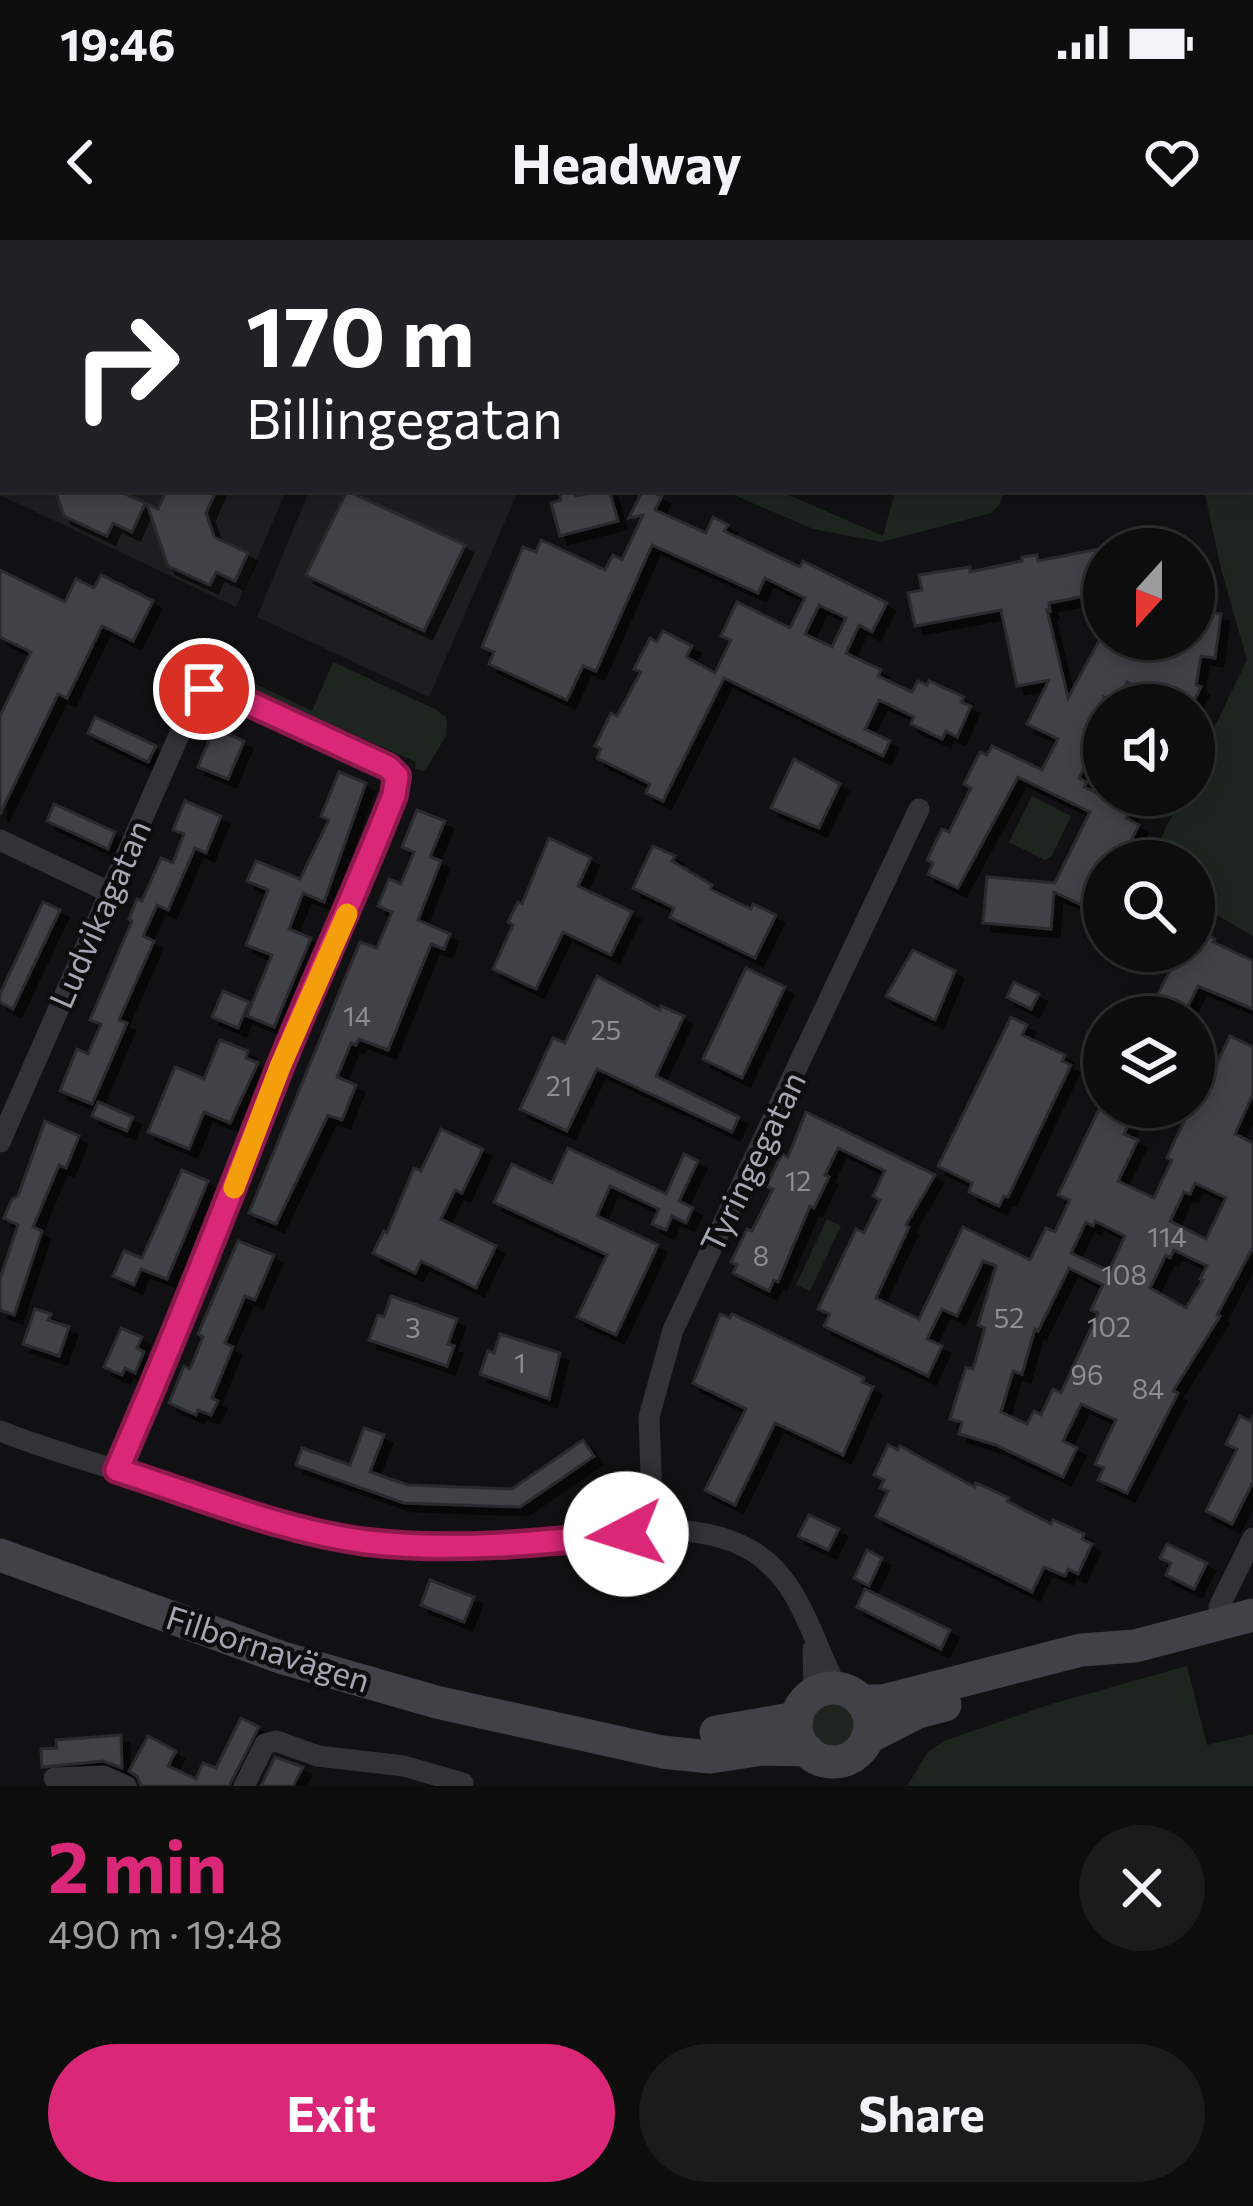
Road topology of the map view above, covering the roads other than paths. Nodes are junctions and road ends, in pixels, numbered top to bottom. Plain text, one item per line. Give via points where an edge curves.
1 (919, 809) dead end
2 (0, 840) edge
3 (109, 892) junction
4 (0, 1142) edge
5 (0, 1431) edge
6 (117, 1470) junction
7 (653, 1532) junction
8 (1253, 1538) edge
9 (0, 1555) edge
10 (1237, 1619) edge
11 (1135, 1646) junction
12 (824, 1728) edge
13 (864, 1743) junction
14 (54, 1778) dead end
15 (465, 1785) edge
16 (126, 1786) edge
17 (244, 1786) edge
18 (860, 1786) edge

1 - 7 street, Tyringegatan via 673,1330 649,1417
2 - 3 street
3 - 4 street, Ludvikagatan
3 - 6 street, Ludvikagatan via 204,689 221,690 397,776
5 - 6 street
6 - 7 street via 367,1542 482,1545
7 - 12 street via 712,1534 754,1552 784,1578 813,1642
8 - 10 street via 1219,1607
9 - 12 street, Filbornavägen via 283,1658 541,1725 693,1735
10 - 11 street, Filbornavägen
11 - 12 street, Filbornavägen via 1081,1650 883,1701
11 - 13 street, Filbornavägen via 1087,1668 917,1712
12 - 13 street, Filbornavägen via 843,1760
12 - 13 street via 869,1719
13 - 18 street
14 - 16 street via 104,1776
15 - 17 street via 276,1742 265,1744

